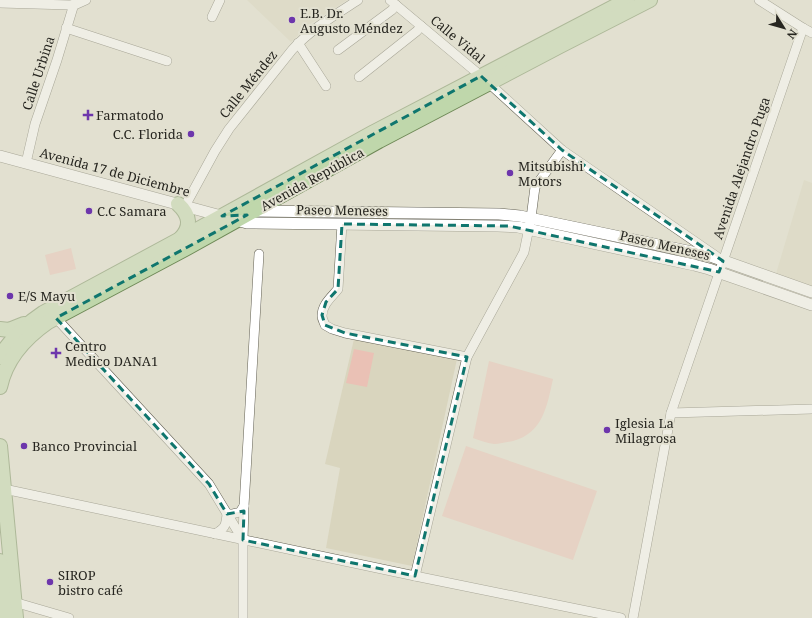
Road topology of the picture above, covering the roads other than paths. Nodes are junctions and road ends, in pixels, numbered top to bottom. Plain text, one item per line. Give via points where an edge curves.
1 (86, 0) edge
2 (220, 0) edge
3 (358, 0) edge
4 (627, 0) edge
5 (650, 0) edge
6 (759, 0) edge
7 (393, 2) edge
8 (0, 3) edge
9 (74, 4) junction
10 (212, 17) dead end
11 (421, 26) junction
12 (66, 28) junction
13 (802, 28) junction
14 (812, 33) edge
15 (298, 43) junction
16 (338, 50) dead end
17 (167, 61) dead end
18 (358, 77) dead end
19 (485, 80) junction
20 (326, 86) dead end
21 (562, 150) junction
22 (0, 156) edge
23 (26, 162) junction
24 (181, 205) junction
25 (253, 211) junction
26 (222, 216) junction
27 (531, 218) junction
28 (237, 220) junction
29 (342, 224) junction
30 (528, 229) junction
31 (180, 240) junction
32 (259, 254) dead end
33 (723, 261) junction
34 (720, 272) junction
35 (812, 292) edge
36 (812, 305) edge
37 (56, 318) junction
38 (30, 322) junction
39 (0, 329) edge
40 (0, 357) edge
41 (467, 357) junction
42 (0, 383) edge
43 (0, 387) edge
44 (812, 409) edge
45 (671, 413) junction
46 (0, 446) edge
47 (4, 489) junction
48 (244, 506) junction
49 (227, 514) junction
50 (215, 534) junction
51 (243, 540) junction
52 (0, 562) edge
53 (416, 576) junction
54 (6, 599) edge
55 (5, 618) edge
56 (16, 618) edge
57 (69, 618) edge
58 (243, 618) edge
59 (621, 618) edge
60 (633, 618) edge

1 - 9 street
2 - 10 street
3 - 15 street, Calle Méndez
4 - 19 main road, Avenida República
5 - 19 main road, Avenida República
6 - 13 street
7 - 11 street, Calle Vidal
7 - 16 street via 392,10
8 - 9 street
9 - 12 street, Calle Urbina
11 - 18 street
11 - 19 street, Calle Vidal
12 - 17 street
12 - 23 street, Calle Urbina via 35,124
13 - 14 street
13 - 33 street, Avenida Alejandro Puga
15 - 20 street
15 - 24 street, Calle Méndez via 229,129
19 - 21 street, Calle Vidal
19 - 25 main road, Avenida República
19 - 26 main road, Avenida República via 374,132
21 - 27 street via 535,187
21 - 33 street, Calle Vidal
22 - 23 street, Avenida 17 de Diciembre
23 - 24 street, Avenida 17 de Diciembre
24 - 26 street, Avenida 17 de Diciembre
24 - 31 main road via 188,224
25 - 26 street, Paseo Meneses
25 - 27 street, Paseo Meneses via 499,214
25 - 28 main road, Avenida República
26 - 28 street, Paseo Meneses
26 - 31 main road, Avenida República
27 - 30 street
27 - 33 street, Paseo Meneses via 697,253
28 - 29 street, Paseo Meneses via 251,223
28 - 37 main road, Avenida República
29 - 30 street, Paseo Meneses via 498,226
29 - 41 street via 338,289 326,302 322,315 325,325 345,333
30 - 34 street, Paseo Meneses
30 - 41 street via 524,252
31 - 38 main road, Avenida República
32 - 48 street
33 - 34 street, Avenida Alejandro Puga
33 - 35 street, Paseo Meneses
34 - 36 street, Paseo Meneses
34 - 45 street, Avenida Alejandro Puga
37 - 43 main road, Avenida República via 36,330 20,346 6,368
37 - 49 street via 209,484
38 - 39 main road via 8,330
38 - 40 main road via 20,330
41 - 53 street
42 - 43 main road
44 - 45 street
45 - 60 street, Avenida Alejandro Puga
46 - 47 main road
47 - 50 street
47 - 54 main road
48 - 49 street via 240,512
48 - 51 street
49 - 50 street via 223,529
49 - 51 street
50 - 51 street
51 - 53 street
51 - 58 street
52 - 54 main road
53 - 59 street
54 - 55 main road
54 - 56 main road
54 - 57 street

